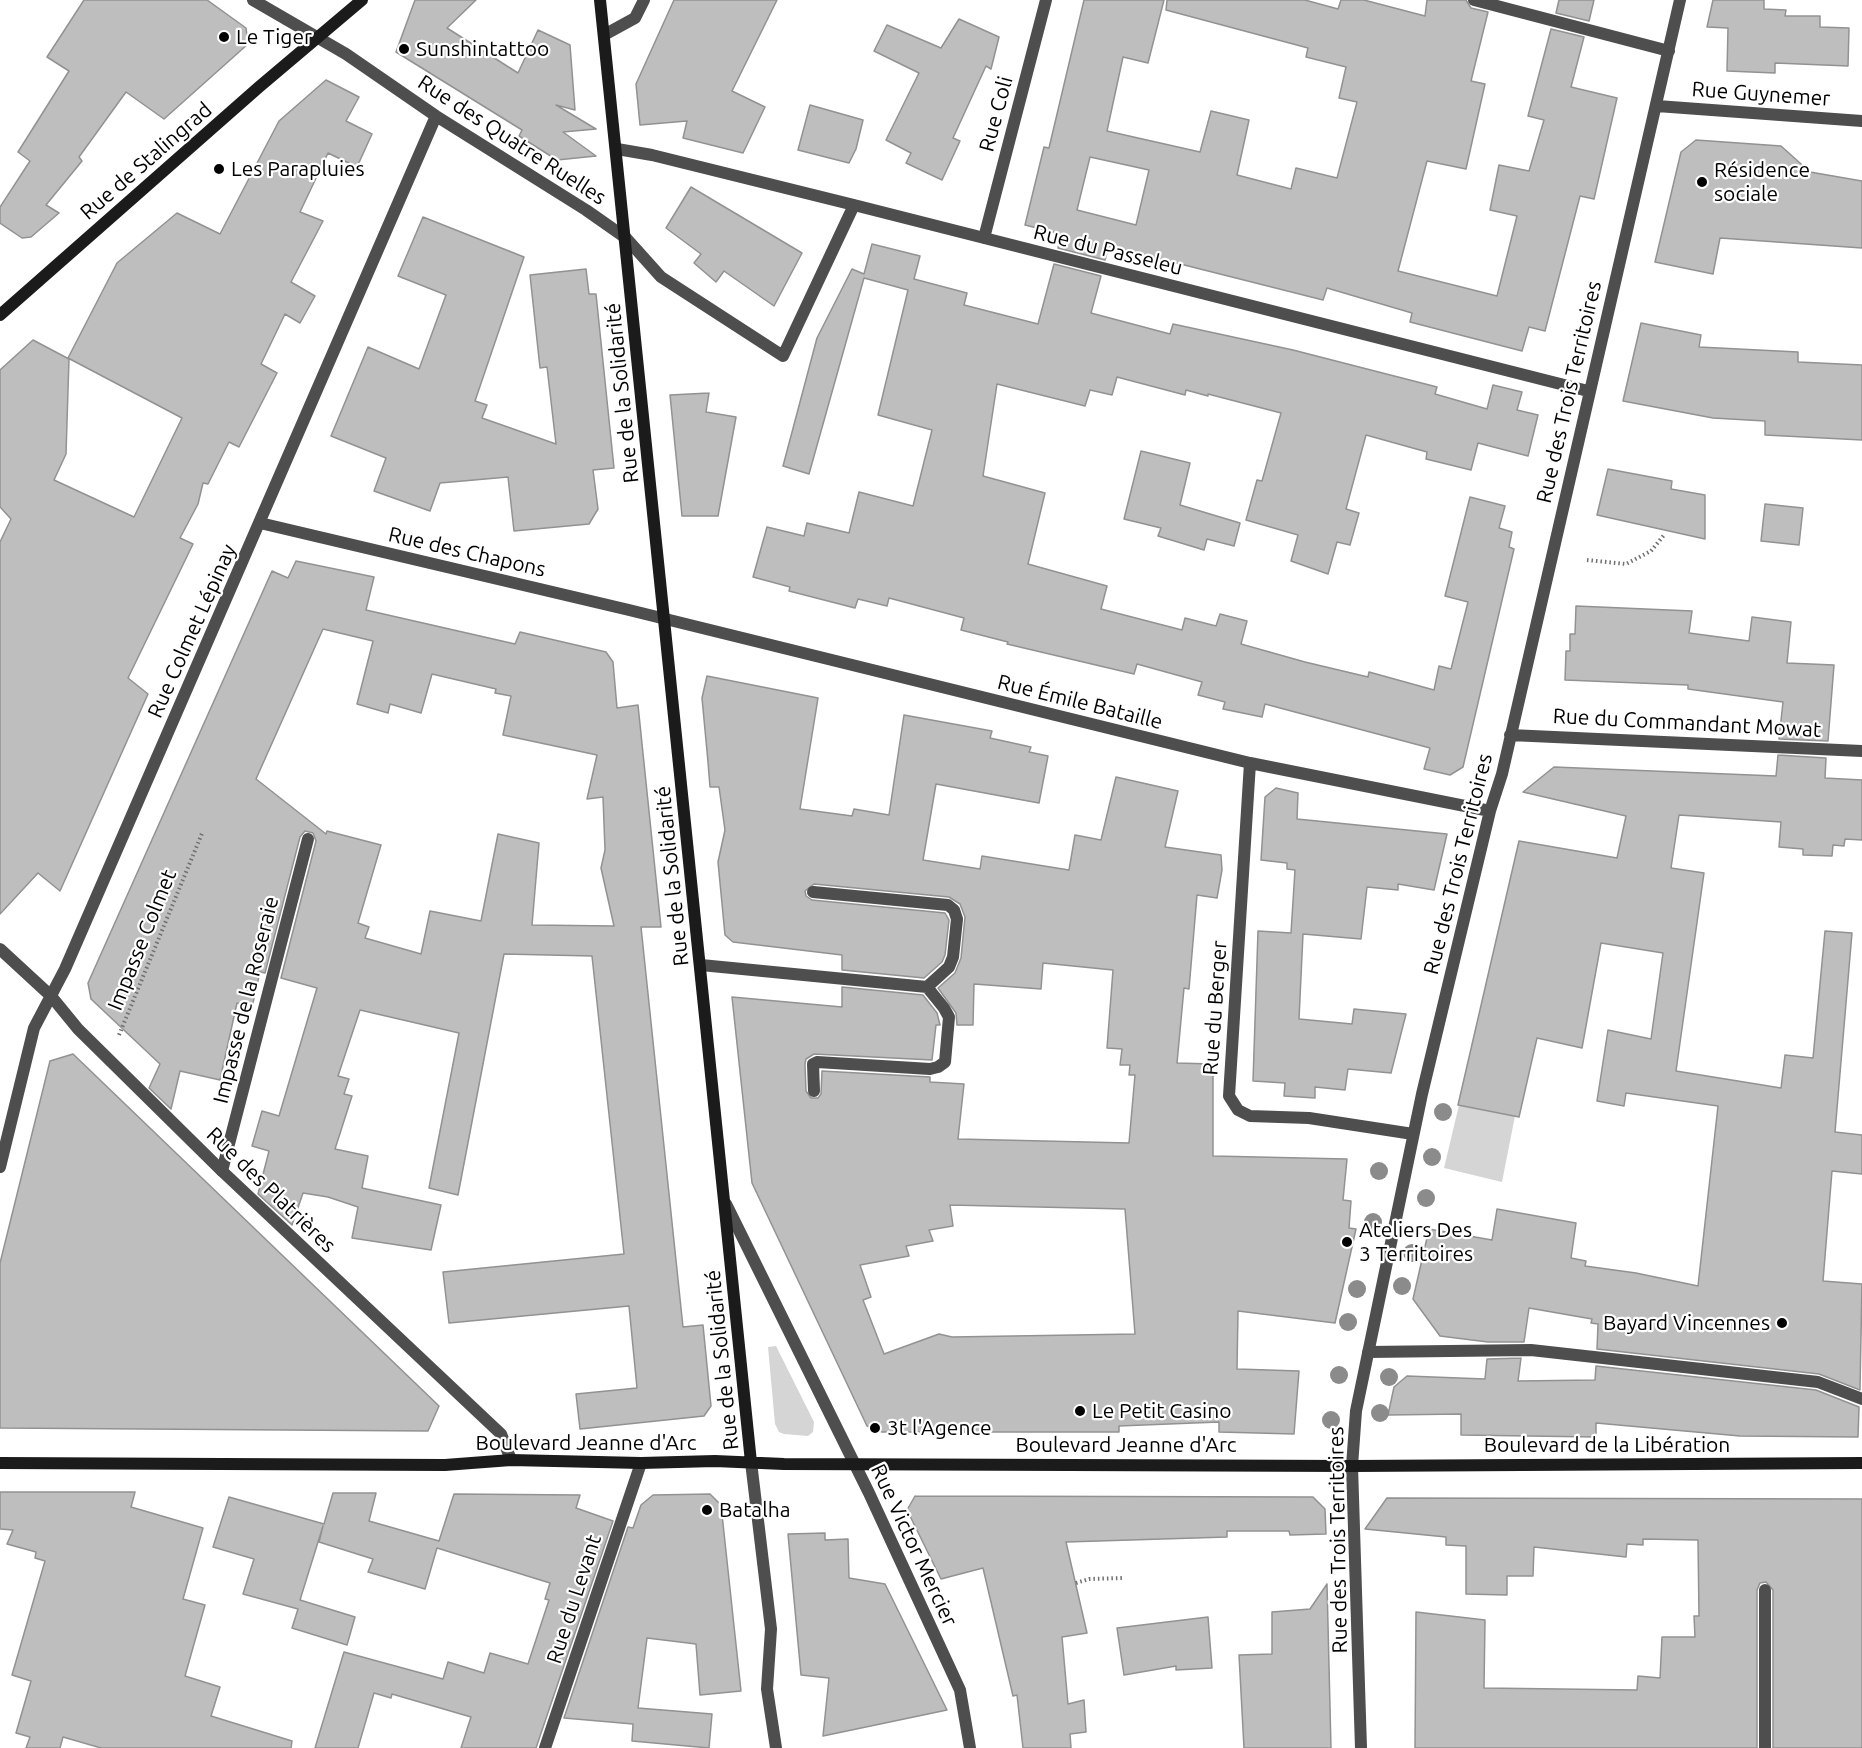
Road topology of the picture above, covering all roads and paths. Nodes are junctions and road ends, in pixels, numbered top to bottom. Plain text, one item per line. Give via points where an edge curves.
1 (253, 0) edge
2 (362, 0) edge
3 (600, 0) edge
4 (644, 0) edge
5 (1046, 0) edge
6 (1474, 0) edge
7 (1680, 0) edge
8 (604, 35) junction
9 (318, 38) junction
10 (1669, 51) junction
11 (1657, 106) junction
12 (436, 116) junction
13 (1862, 121) edge
14 (617, 149) junction
15 (854, 205) junction
16 (626, 238) junction
17 (984, 238) junction
18 (0, 315) edge
19 (1588, 391) junction
20 (260, 523) junction
21 (1664, 535) dead end
22 (1587, 560) dead end
23 (664, 620) junction
24 (1510, 735) junction
25 (1862, 751) edge
26 (1250, 763) junction
27 (1490, 811) junction
28 (203, 831) dead end
29 (308, 839) dead end
30 (813, 892) dead end
31 (0, 949) edge
32 (701, 966) junction
33 (927, 987) junction
34 (51, 996) junction
35 (109, 1060) junction
36 (814, 1091) dead end
37 (1413, 1134) junction
38 (0, 1167) edge
39 (222, 1171) junction
40 (726, 1204) junction
41 (1368, 1352) junction
42 (1862, 1399) edge
43 (511, 1460) junction
44 (752, 1462) junction
45 (0, 1463) edge
46 (640, 1463) junction
47 (855, 1463) junction
48 (1862, 1463) edge
49 (1352, 1466) junction
50 (1124, 1578) dead end
51 (1076, 1583) dead end
52 (1765, 1590) dead end
53 (545, 1748) edge
54 (776, 1748) edge
55 (970, 1748) edge
56 (1361, 1748) edge
57 (1766, 1748) edge

1 - 9 street, Rue des Quatre Ruelles
2 - 9 street, Rue de Stalingrad
3 - 8 street, Rue de la Solidarité
4 - 8 street via 635,18
5 - 17 street, Rue Coli
6 - 10 street
7 - 10 street, Rue des Trois Territoires
8 - 14 street, Rue de la Solidarité
9 - 12 street, Rue des Quatre Ruelles
9 - 18 street, Rue de Stalingrad
10 - 11 street, Rue des Trois Territoires
11 - 13 street, Rue Guynemer
11 - 19 street, Rue des Trois Territoires
12 - 16 street, Rue des Quatre Ruelles
12 - 20 street, Rue Colmet Lépinay
14 - 15 street, Rue du Passeleu
14 - 16 street, Rue de la Solidarité
15 - 16 street, Rue des Quatre Ruelles via 783,356 661,277
15 - 17 street, Rue du Passeleu
16 - 23 street, Rue de la Solidarité
17 - 19 street, Rue du Passeleu
19 - 24 street, Rue des Trois Territoires
20 - 23 street, Rue des Chapons
20 - 34 street, Rue Colmet Lépinay
21 - 22 path via 1651,551 1626,564
23 - 26 street, Rue Émile Bataille
23 - 32 street, Rue de la Solidarité
24 - 25 street, Rue du Commandant Mowat
24 - 27 street, Rue des Trois Territoires
26 - 27 street, Rue Émile Bataille
26 - 37 street, Rue du Berger via 1229,1096 1238,1110 1250,1116 1309,1118
27 - 37 street, Rue des Trois Territoires
28 - 35 path, Impasse Colmet
29 - 39 street, Impasse de la Roseraie
30 - 33 street via 948,905 954,910 957,919 953,957
31 - 34 street, Rue des Platrières
32 - 33 street
32 - 40 street, Rue de la Solidarité
33 - 36 street via 949,1017 945,1062 930,1069 817,1062 813,1064
34 - 35 street, Rue des Platrières
34 - 38 street, Rue Colmet Lépinay via 34,1028
35 - 39 street, Rue des Platrières
37 - 41 street, Rue des Trois Territoires
39 - 43 street, Rue des Platrières via 501,1434
40 - 44 street, Rue de la Solidarité
40 - 47 street, Rue Victor Mercier
41 - 42 street via 1532,1350 1818,1382
41 - 49 street, Rue des Trois Territoires via 1356,1412
43 - 45 street, Boulevard Jeanne d'Arc via 445,1465
43 - 46 street, Boulevard Jeanne d'Arc
44 - 46 street, Boulevard Jeanne d'Arc
44 - 47 street, Boulevard Jeanne d'Arc
44 - 54 street, Rue de la Solidarité via 771,1629 767,1689
46 - 53 street, Rue du Levant
47 - 49 street, Boulevard Jeanne d'Arc
47 - 55 street, Rue Victor Mercier via 960,1690
48 - 49 street, Boulevard de la Libération
49 - 56 street, Rue des Trois Territoires
50 - 51 path
52 - 57 street

